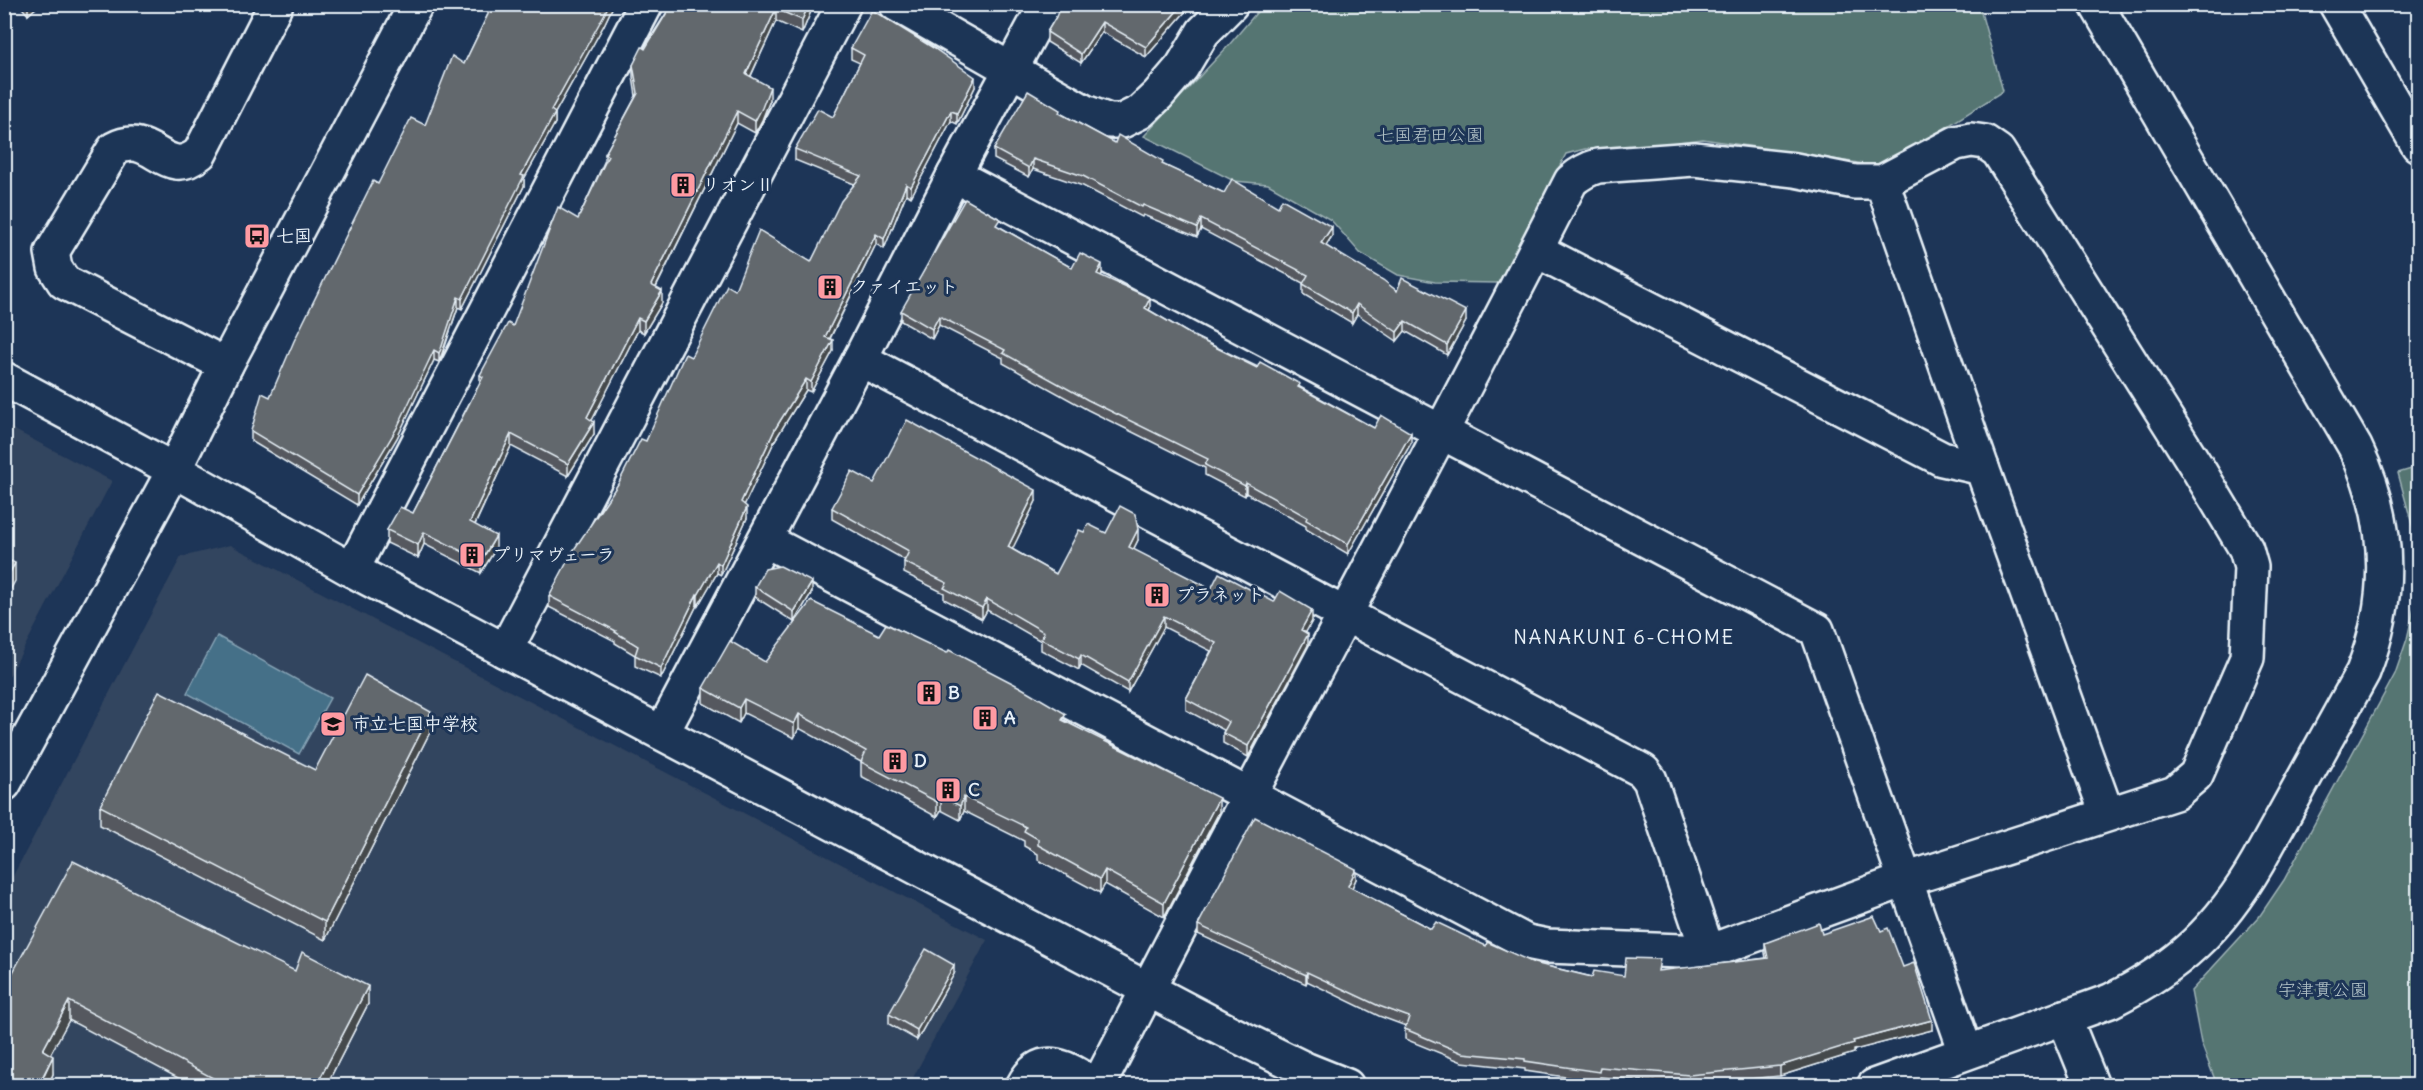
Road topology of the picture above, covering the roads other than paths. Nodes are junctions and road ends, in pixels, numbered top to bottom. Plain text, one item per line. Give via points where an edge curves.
1 (276, 4) edge
2 (416, 4) edge
3 (646, 4) edge
4 (844, 4) edge
5 (896, 4) edge
6 (1046, 4) edge
7 (1231, 4) edge
8 (2096, 4) edge
9 (2336, 4) edge
10 (1011, 71) junction
11 (2418, 145) edge
12 (954, 175) junction
13 (1882, 182) junction
14 (1536, 250) junction
15 (860, 359) junction
16 (226, 365) junction
17 (4, 379) edge
18 (1441, 432) junction
19 (1982, 468) junction
20 (174, 470) junction
21 (765, 540) junction
22 (352, 570) junction
23 (1346, 616) junction
24 (505, 651) junction
25 (662, 733) junction
26 (4, 784) edge
27 (1250, 795) junction
28 (2107, 814) junction
29 (1905, 880) junction
30 (1708, 952) junction
31 (1147, 988) junction
32 (2064, 1017) junction
33 (1966, 1052) junction
34 (1023, 1086) edge
35 (1097, 1086) edge
36 (1347, 1086) edge
37 (1874, 1086) edge
38 (2092, 1086) edge

1 - 16 street via 200,153 190,161 174,163 136,143 114,149 52,252 55,268 64,282
2 - 16 street
3 - 22 street
4 - 24 street
5 - 10 street
6 - 10 street
7 - 10 street via 1203,32 1182,67 1158,95 1140,112 1122,121 1108,121 1085,112
8 - 32 street via 2355,447 2369,475 2381,523 2384,570 2379,620 2362,672 2241,892 2221,919 2189,950 2140,986
9 - 11 street
10 - 12 street
12 - 15 street
12 - 18 street
13 - 14 street via 1855,182 1795,170 1694,159 1598,166 1579,173 1571,181
13 - 19 street
13 - 28 street via 1956,143 1984,142 1998,152 2246,549 2251,567 2247,658 2196,775 2175,793
14 - 18 street
14 - 19 street via 1942,459
15 - 21 street
15 - 23 street
16 - 20 street
17 - 20 street
18 - 23 street
18 - 29 street via 1816,630
19 - 28 street
20 - 22 street
20 - 26 street
21 - 25 street
21 - 27 street
22 - 24 street
23 - 27 street
23 - 30 street via 1643,771 1650,780
24 - 25 street
25 - 31 street
27 - 30 street via 1527,942
27 - 31 street
28 - 29 street
29 - 30 street
29 - 33 street
31 - 35 street
31 - 36 street via 1307,1070
32 - 33 street
32 - 38 street
33 - 37 street
34 - 35 street via 1037,1067 1047,1064 1060,1066

